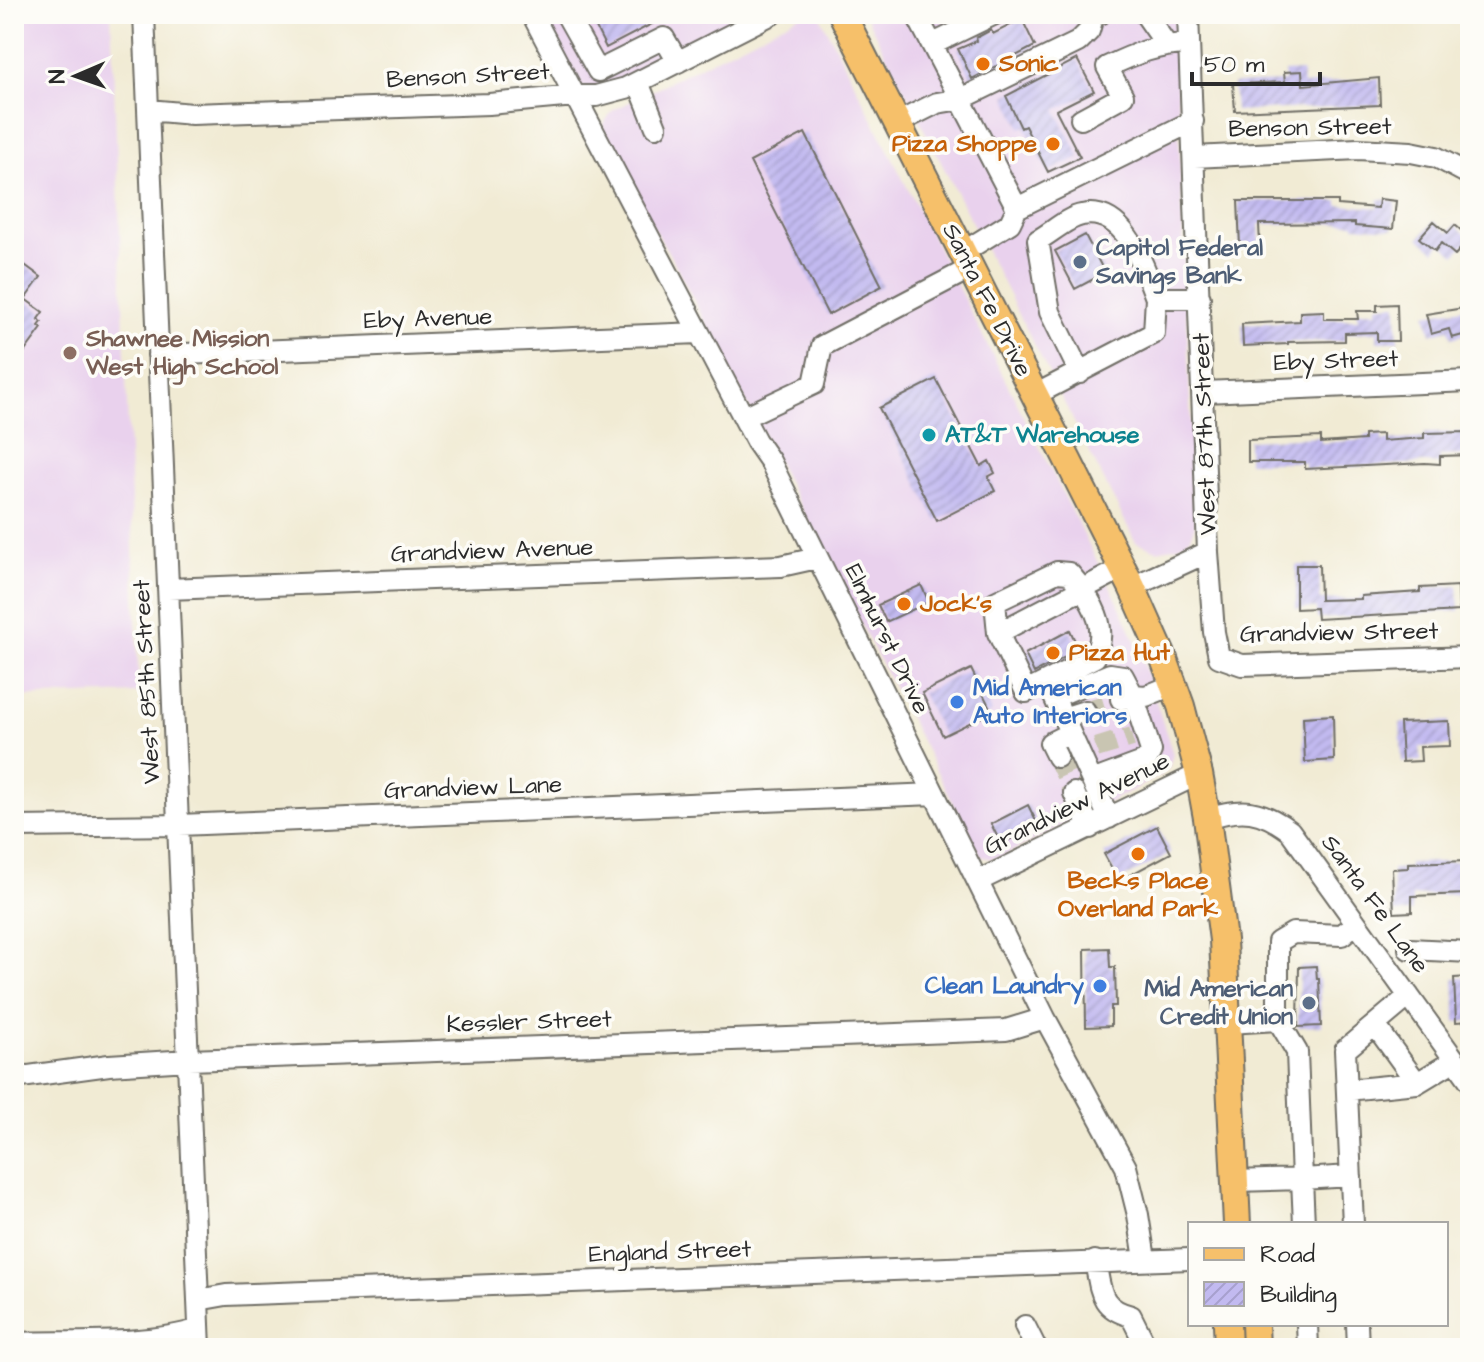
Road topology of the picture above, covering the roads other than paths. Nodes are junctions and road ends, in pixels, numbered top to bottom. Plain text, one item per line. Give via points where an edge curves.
1 (144, 14) edge
2 (532, 14) edge
3 (566, 14) edge
4 (772, 14) edge
5 (842, 14) edge
6 (916, 14) edge
7 (995, 14) edge
8 (1145, 14) edge
9 (1188, 14) edge
10 (1094, 15) edge
11 (933, 44) junction
12 (1166, 44) junction
13 (1189, 44) junction
14 (678, 62) junction
15 (638, 82) junction
16 (575, 96) junction
17 (961, 99) junction
18 (148, 110) junction
19 (1081, 119) dead end
20 (1193, 121) junction
21 (897, 123) junction
22 (656, 127) dead end
23 (1194, 157) junction
24 (1470, 175) edge
25 (1014, 216) junction
26 (1038, 240) junction
27 (967, 260) junction
28 (1156, 298) junction
29 (1200, 298) junction
30 (699, 333) junction
31 (158, 355) junction
32 (1080, 373) junction
33 (1470, 381) edge
34 (1204, 392) junction
35 (1035, 395) junction
36 (744, 417) junction
37 (1208, 552) junction
38 (817, 558) junction
39 (1128, 577) junction
40 (168, 589) junction
41 (1083, 589) junction
42 (998, 633) junction
43 (1470, 657) edge
44 (1173, 685) junction
45 (1127, 697) junction
46 (1085, 711) tunnel mouth
47 (1067, 726) junction
48 (1057, 757) tunnel mouth
49 (1199, 774) junction
50 (1092, 781) junction
51 (1074, 793) tunnel mouth
52 (934, 794) junction
53 (1109, 818) junction
54 (1207, 818) junction
55 (179, 825) junction
56 (14, 827) edge
57 (1090, 828) junction
58 (978, 881) junction
59 (1356, 923) junction
60 (1409, 949) dead end
61 (1470, 952) edge
62 (1409, 996) junction
63 (1045, 1018) junction
64 (1278, 1020) junction
65 (1228, 1023) junction
66 (1375, 1025) junction
67 (189, 1060) junction
68 (1455, 1060) junction
69 (14, 1078) edge
70 (1470, 1081) edge
71 (1417, 1083) junction
72 (1347, 1090) junction
73 (1351, 1176) junction
74 (1302, 1179) junction
75 (1235, 1181) junction
76 (1237, 1222) edge
77 (1304, 1222) edge
78 (1353, 1222) edge
79 (1145, 1259) junction
80 (1188, 1259) edge
81 (1095, 1261) junction
82 (198, 1300) junction
83 (1025, 1326) dead end
84 (1227, 1326) edge
85 (1255, 1326) edge
86 (1307, 1326) edge
87 (1357, 1326) edge
88 (199, 1338) edge
89 (14, 1343) edge
90 (1036, 1348) edge
91 (1147, 1348) edge
92 (1228, 1348) edge
93 (1256, 1348) edge
94 (1308, 1348) edge
95 (1358, 1348) edge

1 - 18 street, West 85th Street
2 - 16 street, Elmhurst Drive
3 - 14 street via 598,71 664,38
4 - 14 street, Benson Street
5 - 21 main road, Santa Fe Drive
6 - 11 street
7 - 11 street
8 - 12 street
9 - 13 street, West 87th Street
10 - 17 street via 1078,42
11 - 17 street
12 - 13 street
12 - 19 street via 1107,67 1123,96
13 - 20 street, West 87th Street
14 - 15 street, Benson Street
15 - 16 street, Benson Street via 596,96
15 - 22 street
16 - 18 street, Benson Street via 192,114
16 - 30 street, Elmhurst Drive
17 - 21 street via 937,103
17 - 25 street
18 - 31 street, West 85th Street
20 - 23 street, West 87th Street
20 - 25 street
21 - 27 main road, Santa Fe Drive
23 - 24 street, Benson Street via 1358,149 1411,152 1436,157
23 - 29 street, West 87th Street
25 - 26 street
25 - 27 street
26 - 28 street via 1081,214 1103,215 1125,233
26 - 32 street via 1050,312
27 - 35 main road, Santa Fe Drive
27 - 36 street via 822,346 814,384
28 - 29 street
28 - 32 street via 1154,333
29 - 34 street, West 87th Street
30 - 31 street, Eby Avenue
30 - 36 street, Elmhurst Drive
31 - 40 street, West 85th Street
32 - 35 street
33 - 34 street, Eby Street
34 - 37 street, West 87th Street
35 - 39 main road, Santa Fe Drive
36 - 38 street, Elmhurst Drive
37 - 39 street, West 87th Street
37 - 43 street, Grandview Street via 1219,657 1242,665
38 - 40 street, Grandview Avenue via 781,566
38 - 52 street, Elmhurst Drive
39 - 41 street, West 87th Street
39 - 44 main road
40 - 55 street, West 85th Street
41 - 42 street, West 87th Street
41 - 42 street via 1069,573 1057,572 995,602
41 - 42 street via 1101,636 1095,657 1026,692
44 - 45 street
44 - 49 main road
45 - 47 street via 1123,676 1110,674 1054,697
45 - 50 street via 1139,736 1151,751 1146,761
46 - 47 street
47 - 48 street via 1050,743
47 - 50 street via 1088,751
49 - 53 street, Grandview Avenue
49 - 54 main road
50 - 53 street
51 - 57 street
52 - 55 street, Grandview Lane
52 - 58 street, Elmhurst Drive
53 - 57 street, Grandview Avenue
54 - 59 street, Santa Fe Lane via 1240,811 1273,818 1290,831
54 - 65 main road via 1220,901
55 - 56 street, Grandview Lane
55 - 67 street, West 85th Street
57 - 58 street, Grandview Avenue
58 - 63 street, Elmhurst Drive
59 - 62 street, Santa Fe Lane
59 - 64 street via 1342,935 1293,933 1278,942
60 - 61 street
62 - 66 street
62 - 68 street, Santa Fe Lane
63 - 67 street, Kessler Street via 1006,1030
63 - 79 street, Elmhurst Drive via 1126,1167
64 - 65 street
64 - 74 street via 1297,1052
65 - 75 main road
66 - 71 street
66 - 72 street via 1345,1050
67 - 69 street, Kessler Street
67 - 82 street, West 85th Street
68 - 70 street, Santa Fe Lane
68 - 71 street
71 - 72 street
72 - 73 street
73 - 74 street
73 - 78 street
74 - 75 street
74 - 77 street
75 - 76 main road
79 - 80 street
79 - 81 street, England Street
81 - 82 street, England Street
81 - 91 street via 1103,1298 1112,1310 1131,1316
82 - 88 street, West 85th Street
83 - 90 street
84 - 92 main road
85 - 93 main road
86 - 94 street
87 - 95 street
88 - 89 street

